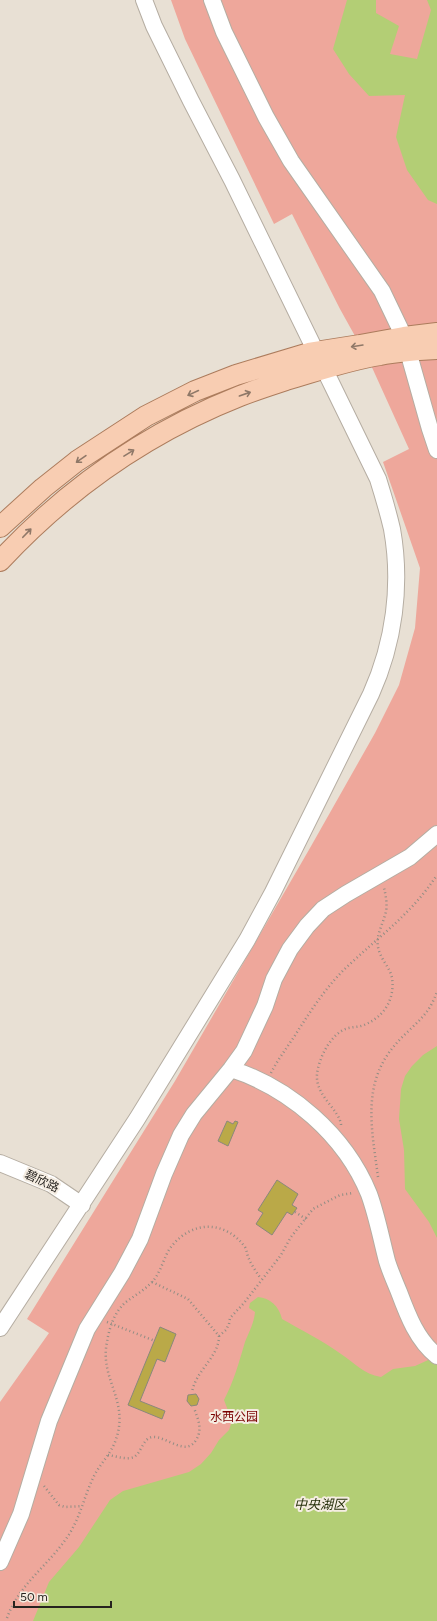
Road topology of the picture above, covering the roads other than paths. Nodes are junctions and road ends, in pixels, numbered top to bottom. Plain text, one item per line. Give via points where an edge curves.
1 (135, 0) edge
2 (144, 0) edge
3 (212, 0) edge
4 (437, 333) edge
5 (407, 344) junction
6 (437, 349) edge
7 (317, 361) junction
8 (437, 450) edge
9 (0, 527) edge
10 (0, 561) edge
11 (437, 834) edge
12 (231, 1069) junction
13 (0, 1163) edge
14 (0, 1170) edge
15 (77, 1206) junction
16 (0, 1316) edge
17 (0, 1328) edge
18 (434, 1354) edge
19 (0, 1562) edge

1 - 7 street via 186,108
2 - 7 street via 154,26 232,180
3 - 5 street via 224,32 266,117 292,161 382,291
4 - 5 main road
5 - 6 main road
5 - 7 main road via 360,345
5 - 8 street
7 -> 9 main road via 236,375 146,416 42,488
10 -> 7 main road via 59,504 112,464 184,421
7 - 15 street via 366,471 381,515 389,564 390,592 382,648 359,706 267,891 228,960
11 - 12 street via 410,857 324,909 307,926 290,949 274,979 244,1051
12 - 18 street via 266,1083 291,1099 319,1122 341,1145 368,1192 387,1262 413,1328
12 - 19 street via 194,1114 181,1136 140,1238 122,1273 87,1329 49,1421 21,1514
13 - 15 street, 碧欣路 via 51,1184
14 - 15 street, 碧欣路
15 - 16 street
15 - 17 street

